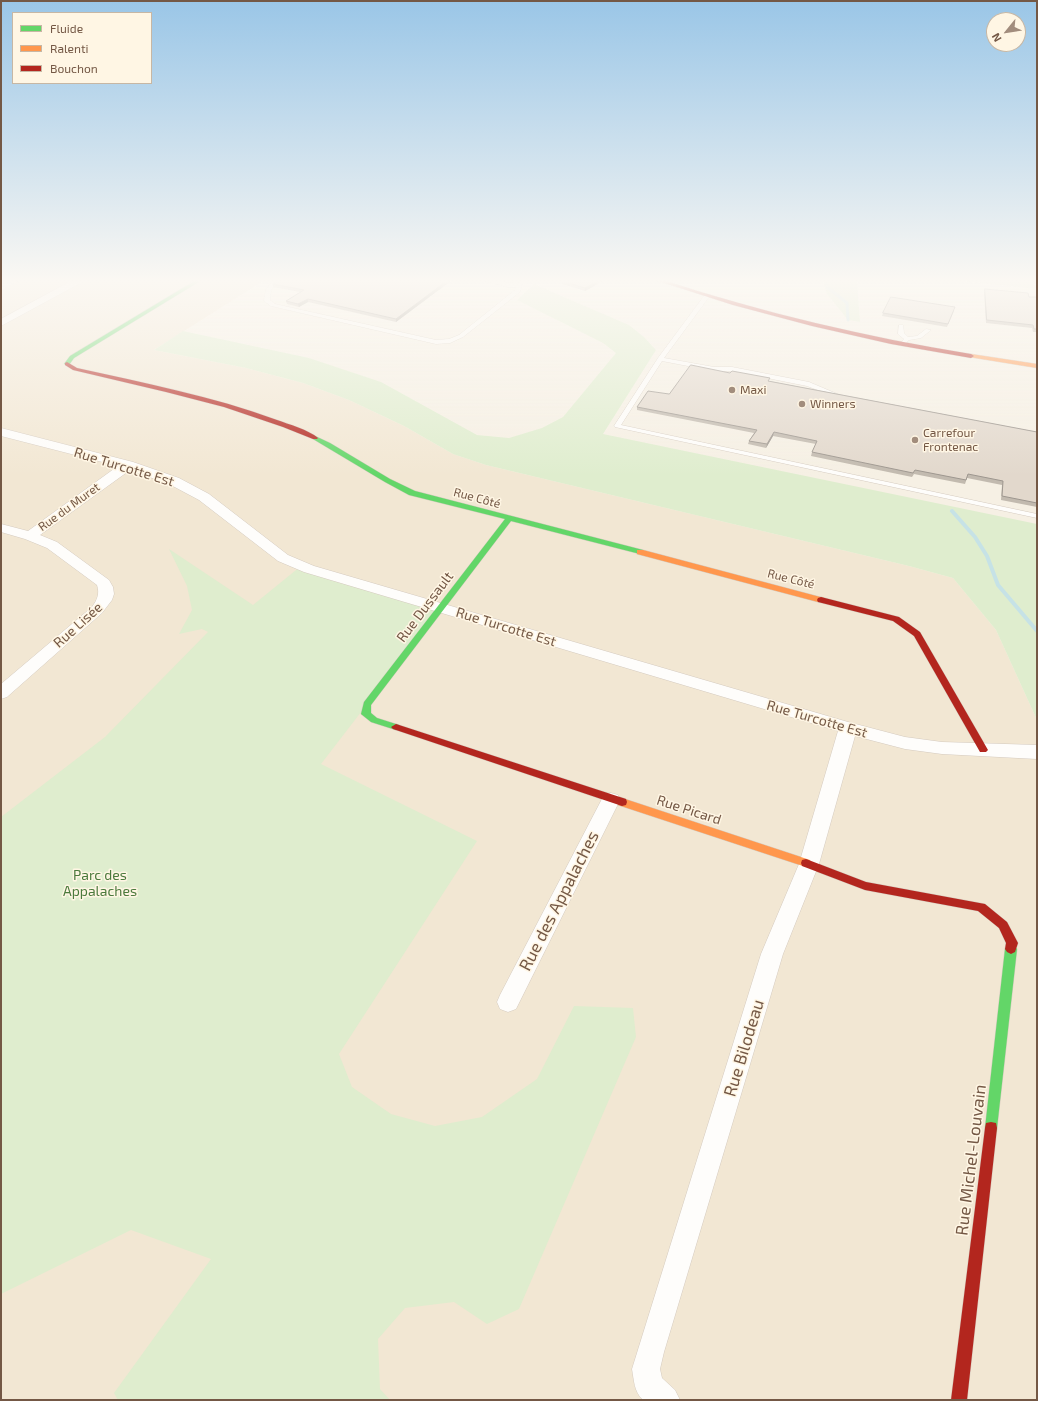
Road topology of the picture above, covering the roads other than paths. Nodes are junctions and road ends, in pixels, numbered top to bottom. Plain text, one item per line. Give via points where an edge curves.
1 (91, 345) edge
2 (670, 345) edge
3 (924, 345) edge
4 (660, 359) junction
5 (1037, 366) edge
6 (849, 397) edge
7 (1, 432) edge
8 (128, 465) junction
9 (1037, 516) edge
10 (509, 519) junction
11 (1, 528) edge
12 (30, 536) junction
13 (442, 608) junction
14 (1, 693) edge
15 (366, 714) joint
16 (848, 728) junction
17 (983, 750) junction
18 (1037, 752) edge
19 (611, 800) junction
20 (809, 864) junction
21 (1003, 925) joint
22 (508, 1002) dead end
23 (665, 1400) edge
24 (959, 1400) edge

1 - 10 street, Rue Côté via 72,357 67,364 75,369 216,401 252,412 314,437 412,494
2 - 4 lane
3 - 5 street
4 - 6 lane via 810,384 833,395
4 - 9 lane via 617,426
7 - 8 street, Rue Turcotte Est
8 - 12 street, Rue du Muret
8 - 13 street, Rue Turcotte Est via 174,481 204,497 278,554 301,566
10 - 13 street, Rue Dussault
10 - 17 street, Rue Côté via 896,619 917,634
11 - 12 street, Rue Lisée
12 - 14 street, Rue Lisée via 52,545 94,574 104,583 108,592 105,601 97,610
13 - 15 street, Rue Dussault via 368,704
13 - 16 street, Rue Turcotte Est
15 - 19 street, Rue Picard via 374,720
16 - 17 street, Rue Turcotte Est via 905,743
16 - 20 street, Rue Bilodeau
17 - 18 street, Rue Turcotte Est
19 - 20 street, Rue Picard
19 - 22 street, Rue des Appalaches
20 - 21 street, Rue Picard via 865,886 981,907
20 - 23 street, Rue Bilodeau via 772,954 646,1369 649,1386
21 - 24 street, Rue Michel-Louvain via 1012,943

